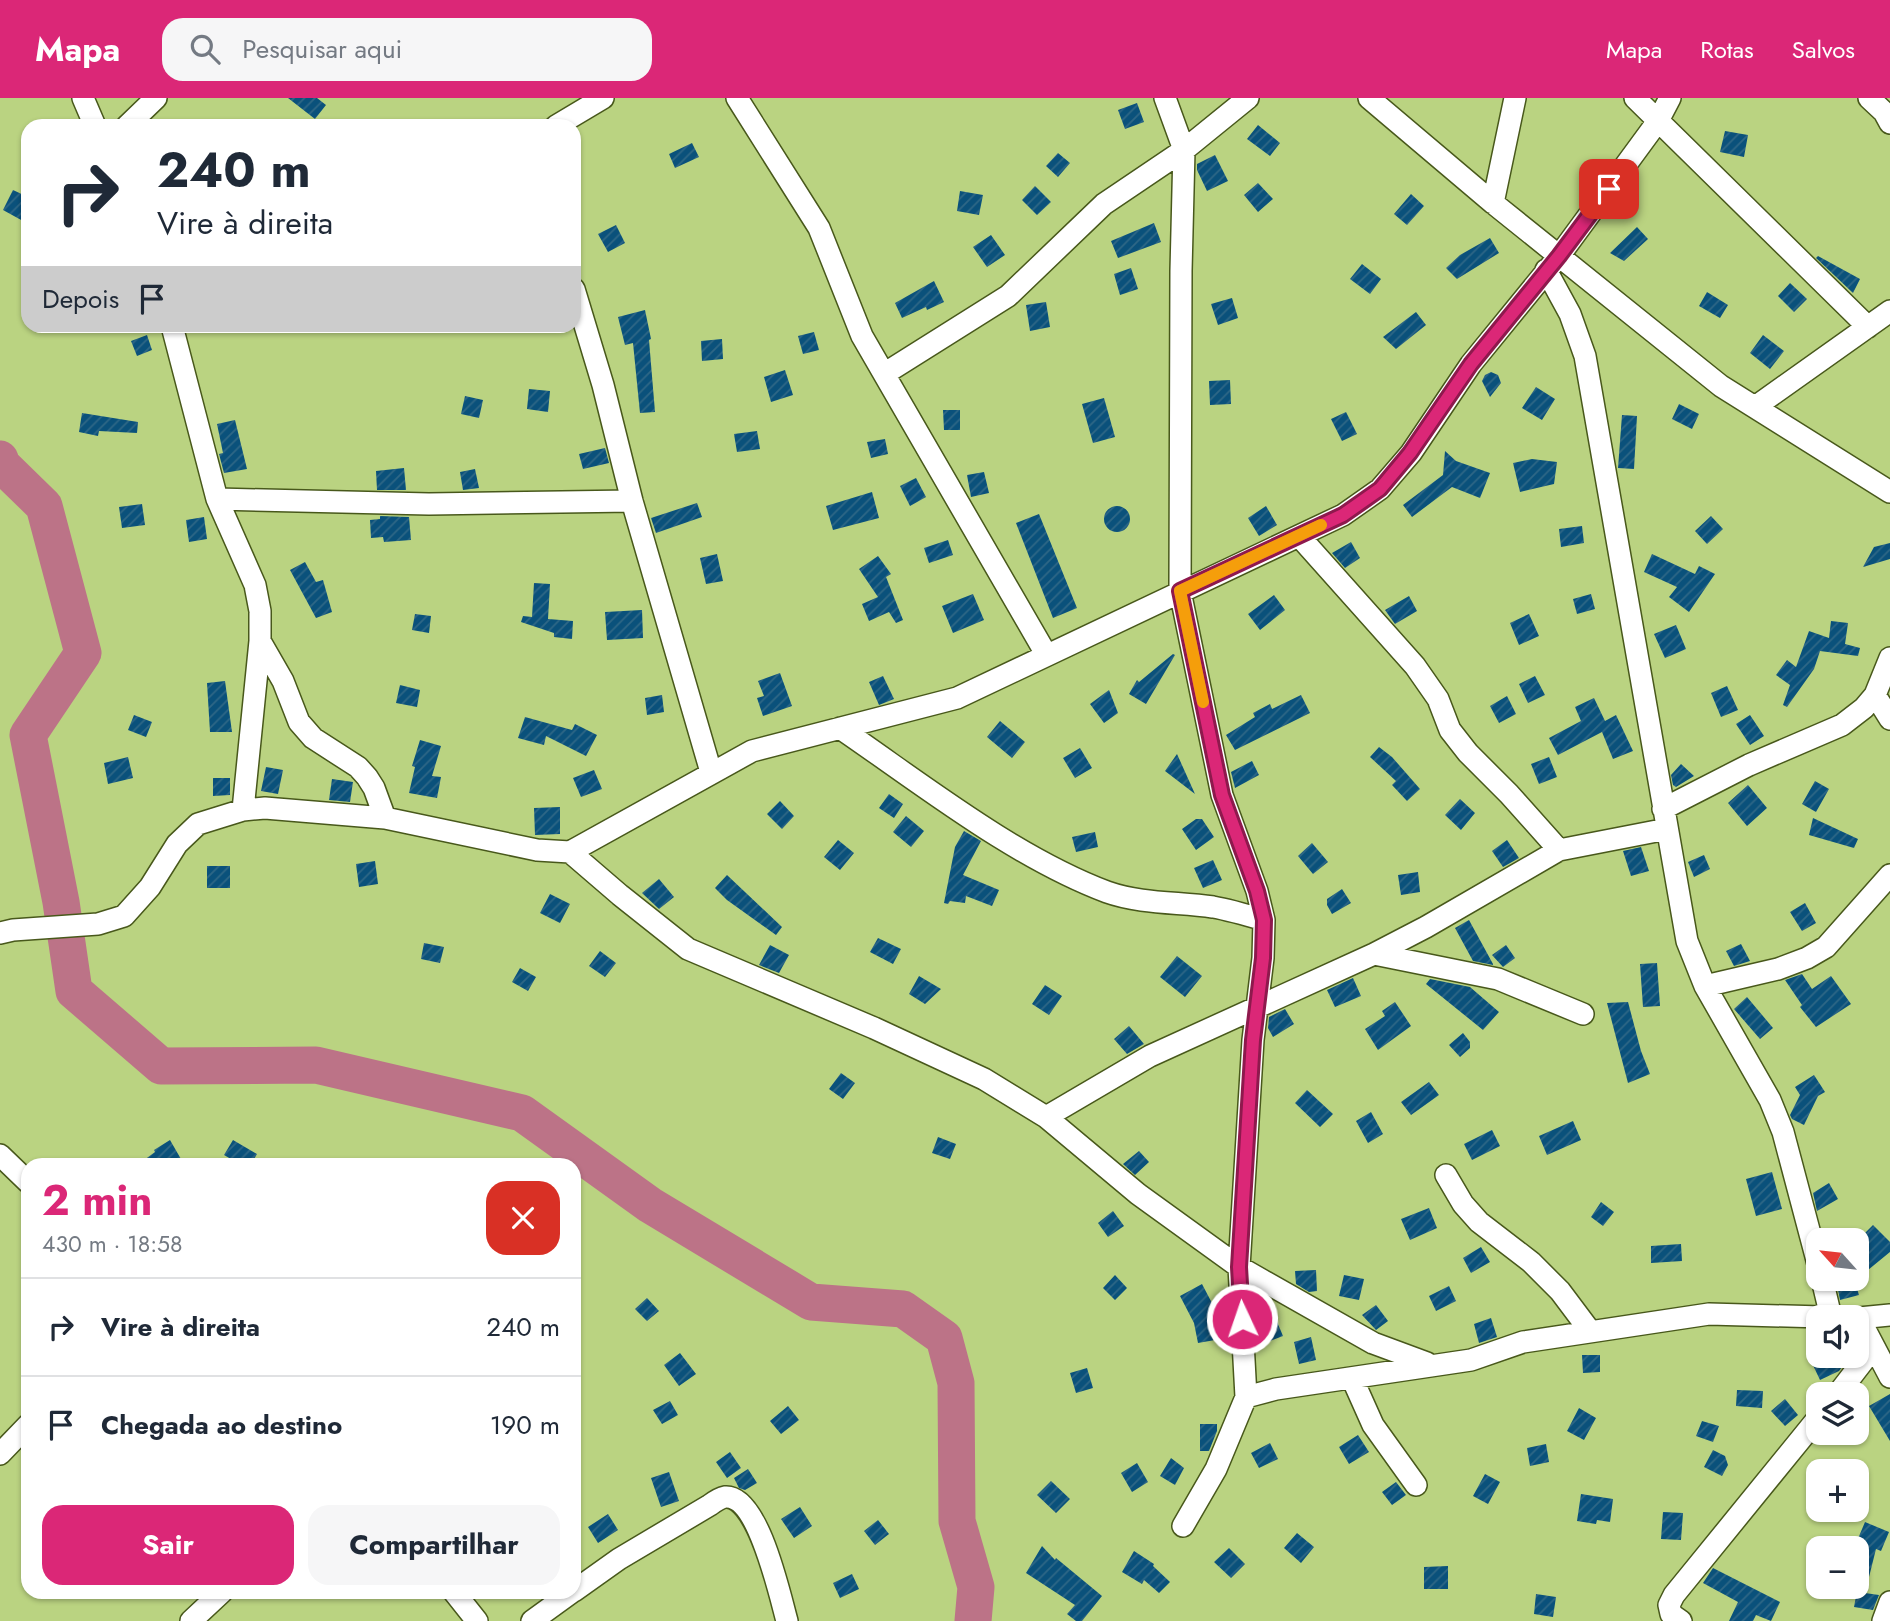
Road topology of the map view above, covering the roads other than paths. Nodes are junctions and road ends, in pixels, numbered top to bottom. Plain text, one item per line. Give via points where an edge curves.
1 (83, 98) edge
2 (156, 98) edge
3 (603, 98) edge
4 (737, 98) edge
5 (1165, 98) edge
6 (1248, 98) edge
7 (1369, 98) edge
8 (1515, 98) edge
9 (1635, 98) edge
10 (1670, 98) edge
11 (1870, 98) edge
12 (92, 119) edge
13 (134, 119) edge
14 (568, 119) edge
15 (1658, 121) junction
16 (1890, 123) edge
17 (1184, 150) junction
18 (1493, 203) junction
19 (1553, 263) junction
20 (1890, 311) edge
21 (581, 312) edge
22 (1868, 327) junction
23 (174, 333) edge
24 (884, 374) junction
25 (1755, 407) junction
26 (1890, 492) edge
27 (217, 499) junction
28 (632, 501) junction
29 (1298, 536) junction
30 (1180, 591) junction
31 (260, 641) junction
32 (1046, 654) junction
33 (1890, 658) edge
34 (1875, 695) junction
35 (1890, 719) edge
36 (840, 728) junction
37 (711, 772) junction
38 (243, 810) junction
39 (385, 818) junction
40 (1665, 819) junction
41 (1559, 850) junction
42 (570, 852) junction
43 (1890, 875) edge
44 (1264, 920) junction
45 (0, 933) edge
46 (1374, 954) junction
47 (1705, 986) junction
48 (1257, 1005) junction
49 (1583, 1014) dead end
50 (1046, 1117) junction
51 (1, 1159) edge
52 (1446, 1175) dead end
53 (21, 1176) edge
54 (1808, 1228) edge
55 (1239, 1267) junction
56 (1890, 1314) edge
57 (1806, 1316) edge
58 (1869, 1317) edge
59 (1590, 1331) junction
60 (1869, 1337) edge
61 (1874, 1347) junction
62 (1431, 1365) junction
63 (1890, 1377) edge
64 (1352, 1378) junction
65 (1847, 1382) edge
66 (1246, 1397) junction
67 (21, 1432) edge
68 (1806, 1433) edge
69 (0, 1454) edge
70 (1416, 1485) dead end
71 (1183, 1526) dead end
72 (581, 1586) edge
73 (215, 1599) edge
74 (460, 1599) edge
75 (563, 1599) edge
76 (1890, 1602) edge
77 (191, 1621) edge
78 (477, 1621) edge
79 (532, 1621) edge
80 (787, 1621) edge
81 (1681, 1621) edge
82 (1883, 1621) edge

1 - 12 street
2 - 13 street
3 - 14 street
4 - 24 street via 819,228 862,336
5 - 17 street
6 - 17 street
7 - 18 street
8 - 18 street
9 - 15 street
10 - 15 street
11 - 16 street
15 - 19 street
15 - 22 street
17 - 24 street via 1104,204 1008,296
17 - 30 street
18 - 19 street
19 - 25 street
19 - 29 street via 1471,364 1380,489 1343,515
19 - 40 street via 1585,356
20 - 22 street
21 - 28 street
22 - 25 street
23 - 27 street
24 - 32 street
25 - 26 street
27 - 28 street via 429,504
27 - 31 street via 255,586
28 - 37 street
29 - 30 street
29 - 41 street via 1415,666 1468,753
30 - 32 street
30 - 44 street via 1222,795
31 - 38 street
31 - 39 street via 299,722 313,738 367,777
32 - 36 street via 957,698
33 - 34 street
34 - 35 street
34 - 40 street via 1842,725 1749,765
36 - 37 street via 752,751
36 - 44 street via 960,811 1052,867 1110,892 1213,907
37 - 42 street
38 - 39 street
38 - 45 street via 198,824 177,844 150,887 124,916 98,924
39 - 42 street via 537,850
40 - 41 street
40 - 47 street via 1687,941
41 - 46 street
42 - 50 street via 688,949 874,1028 972,1074
43 - 47 street via 1826,947 1778,969
44 - 48 street
46 - 48 street
46 - 49 street via 1498,979
47 - 54 street via 1770,1100
48 - 50 street via 1150,1056
48 - 55 street
50 - 55 street via 1138,1194
51 - 53 street
52 - 59 street via 1479,1222 1541,1272
55 - 62 street via 1373,1343
55 - 66 street
56 - 58 street
57 - 59 street via 1709,1314
59 - 62 street
60 - 61 street
61 - 63 street
61 - 65 street
62 - 64 street
64 - 66 street
64 - 70 street via 1373,1425
66 - 71 street via 1216,1469
67 - 69 street
68 - 81 street via 1674,1595 1671,1614
72 - 80 street via 723,1497 743,1504 758,1530
73 - 77 street
74 - 78 street
75 - 79 street
76 - 82 street

